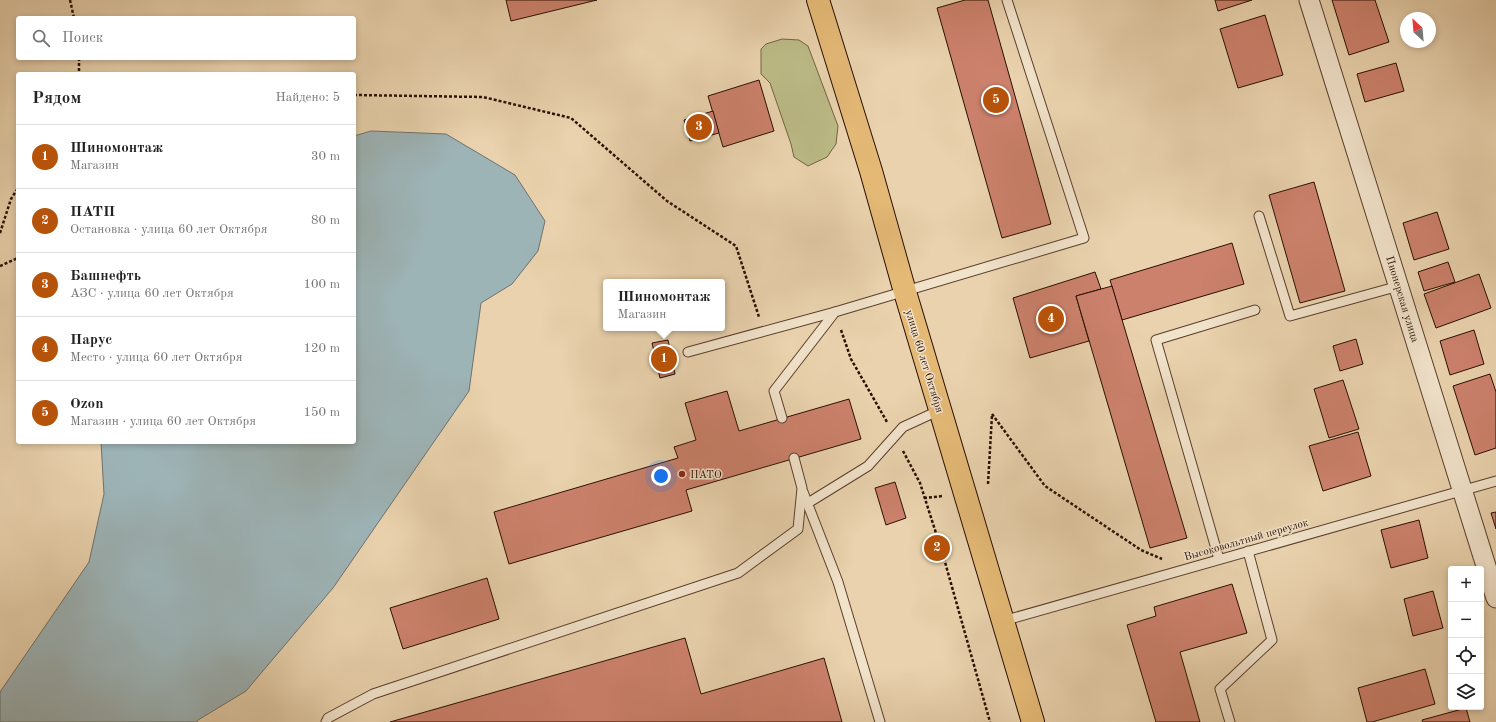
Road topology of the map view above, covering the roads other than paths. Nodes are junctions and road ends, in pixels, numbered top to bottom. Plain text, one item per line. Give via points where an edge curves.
1 (818, 0) edge
2 (1007, 0) edge
3 (1309, 0) edge
4 (1259, 216) dead end
5 (1399, 286) junction
6 (905, 292) junction
7 (1255, 310) dead end
8 (835, 312) junction
9 (688, 352) dead end
10 (940, 410) junction
11 (782, 418) dead end
12 (794, 458) dead end
13 (1496, 481) edge
14 (802, 488) junction
15 (1463, 489) junction
16 (808, 503) junction
17 (1248, 551) junction
18 (1219, 559) junction
19 (1496, 598) edge
20 (1003, 621) junction
21 (326, 722) edge
22 (880, 722) edge
23 (1033, 722) edge
24 (1230, 722) edge

1 - 6 main road, улица 60 лет Октября
2 - 6 lane via 1084,238
3 - 5 street, Пионерская улица
4 - 5 lane via 1290,316
5 - 15 street, Пионерская улица
6 - 8 lane
6 - 10 main road, улица 60 лет Октября
7 - 18 lane via 1156,340
8 - 9 lane
8 - 11 lane via 774,391
10 - 16 lane via 904,427 868,466
10 - 20 main road, улица 60 лет Октября
12 - 14 lane
13 - 15 lane, Высоковольтный переулок
14 - 16 lane
14 - 21 lane via 798,529 738,573 373,694 328,718
15 - 17 lane, Высоковольтный переулок
15 - 19 street, Пионерская улица
16 - 22 lane via 838,582
17 - 18 lane, Высоковольтный переулок
17 - 24 lane via 1272,640 1220,688
18 - 20 lane, Высоковольтный переулок
20 - 23 main road, улица 60 лет Октября

